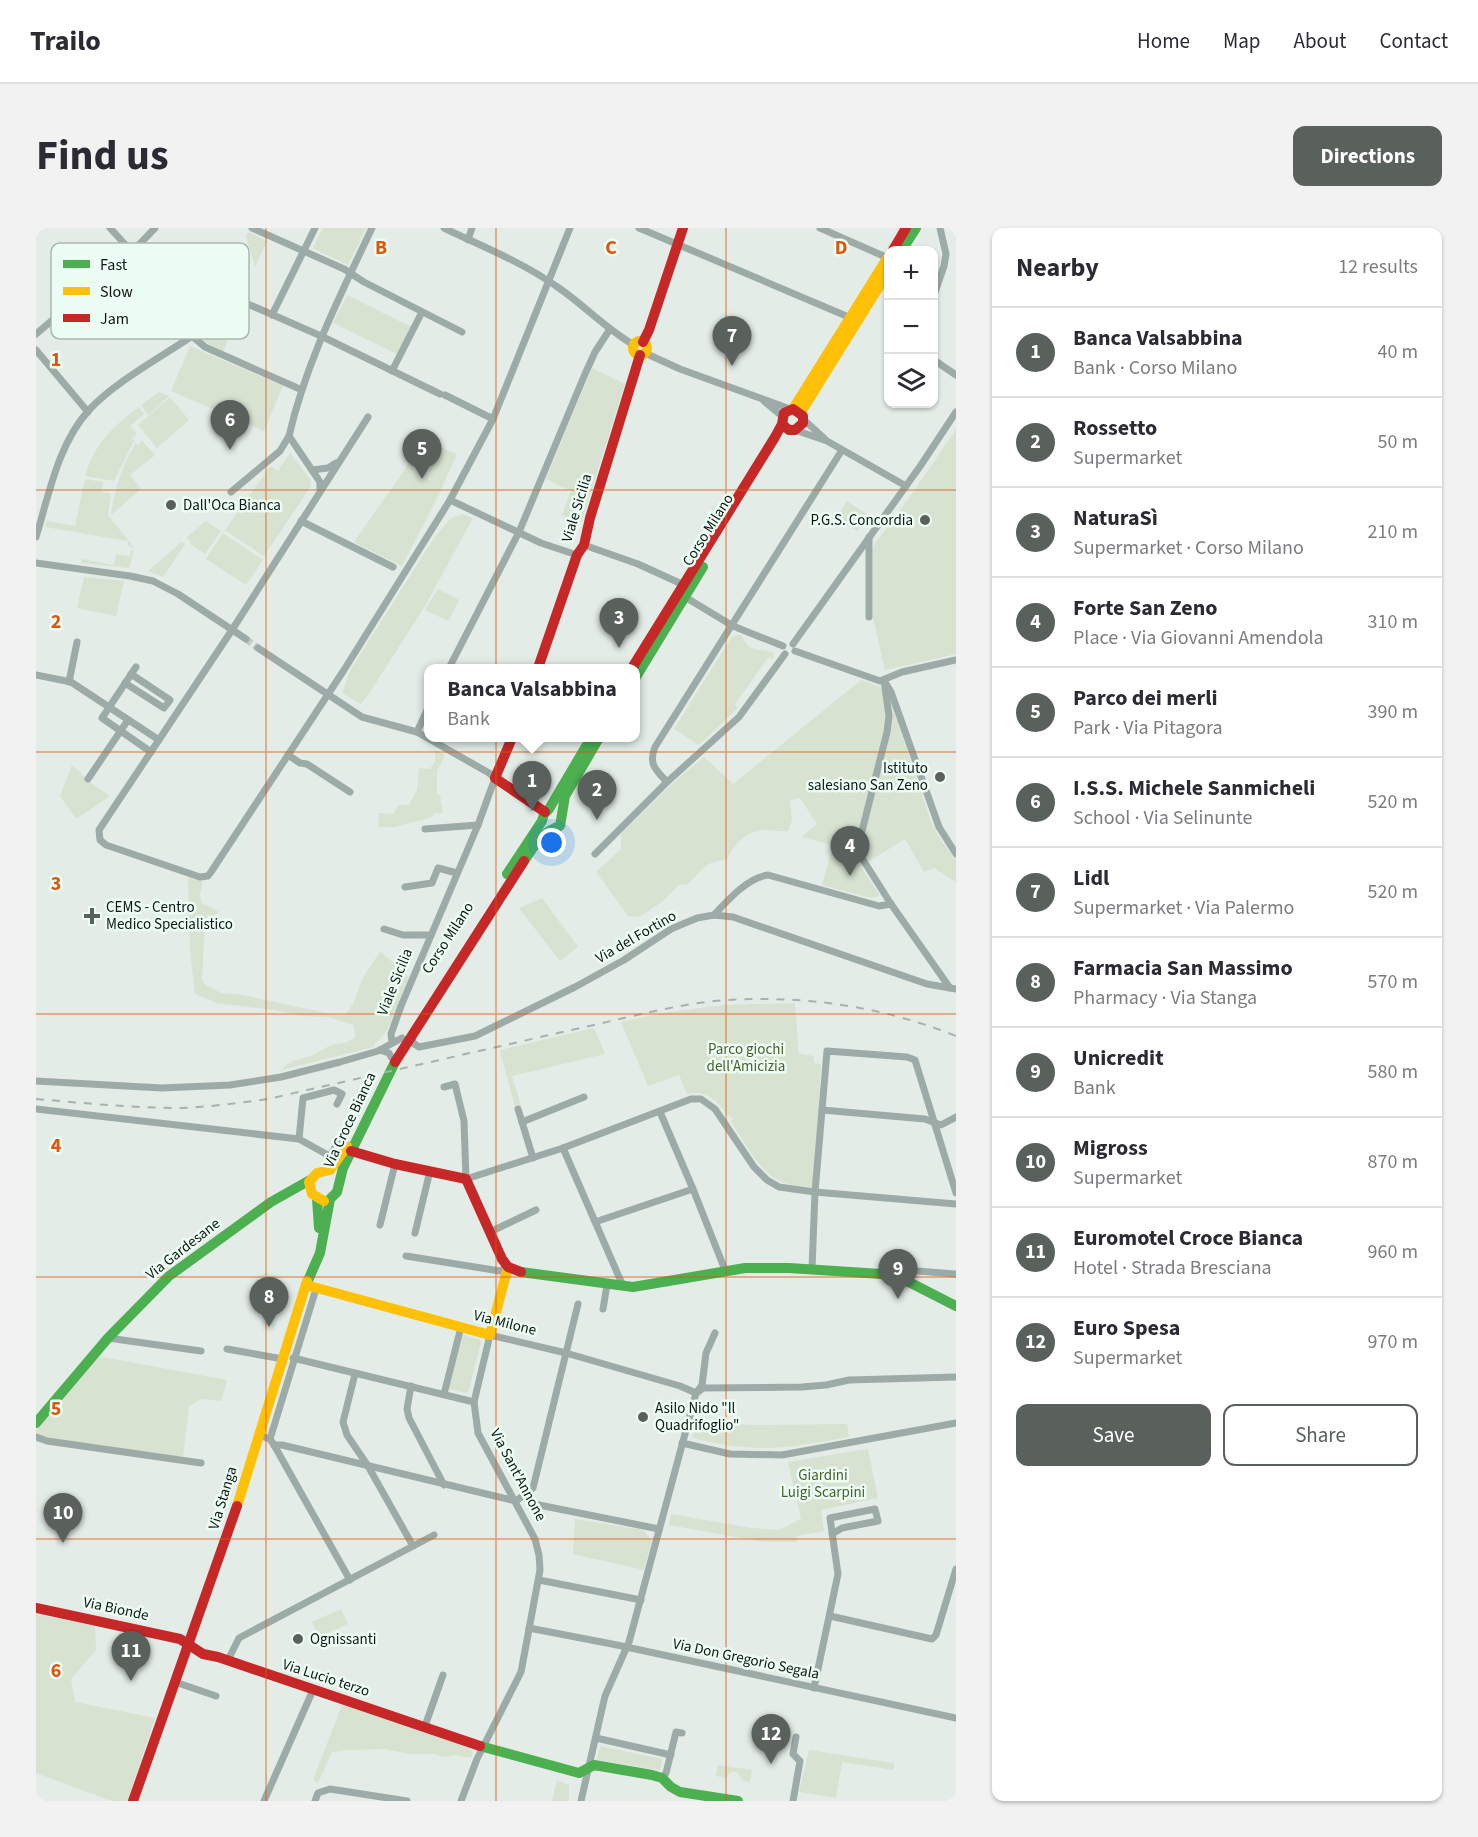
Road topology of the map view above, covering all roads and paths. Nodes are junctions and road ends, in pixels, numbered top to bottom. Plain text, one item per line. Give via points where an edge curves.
1 (110, 228) edge
2 (155, 228) edge
3 (252, 228) edge
4 (315, 228) edge
5 (372, 228) edge
6 (444, 228) edge
7 (472, 228) edge
8 (570, 228) edge
9 (639, 228) edge
10 (683, 228) edge
11 (820, 228) edge
12 (906, 228) edge
13 (916, 228) edge
14 (940, 228) edge
15 (468, 240) junction
16 (124, 243) edge
17 (141, 243) edge
18 (677, 245) junction
19 (895, 246) edge
20 (905, 246) edge
21 (303, 252) junction
22 (884, 255) edge
23 (884, 264) edge
24 (351, 274) junction
25 (884, 278) edge
26 (549, 281) junction
27 (938, 282) edge
28 (249, 305) edge
29 (422, 312) junction
30 (272, 315) junction
31 (851, 318) junction
32 (51, 321) edge
33 (610, 329) junction
34 (462, 332) dead end
35 (36, 334) edge
36 (321, 336) junction
37 (188, 339) edge
38 (196, 339) edge
39 (641, 349) junction
40 (36, 350) edge
41 (938, 363) edge
42 (392, 371) junction
43 (956, 375) edge
44 (302, 390) junction
45 (88, 412) junction
46 (956, 412) edge
47 (368, 417) dead end
48 (492, 418) junction
49 (792, 419) junction
50 (289, 436) junction
51 (827, 441) junction
52 (842, 450) junction
53 (339, 462) junction
54 (312, 470) junction
55 (906, 486) junction
56 (320, 489) junction
57 (231, 492) dead end
58 (450, 500) junction
59 (302, 521) junction
60 (519, 532) junction
61 (36, 537) edge
62 (869, 537) junction
63 (580, 550) junction
64 (36, 563) edge
65 (393, 567) dead end
66 (684, 585) junction
67 (685, 597) junction
68 (869, 617) dead end
69 (733, 626) junction
70 (232, 630) junction
71 (246, 639) tunnel mouth
72 (77, 642) dead end
73 (794, 647) junction
74 (258, 648) tunnel mouth
75 (784, 650) junction
76 (956, 660) edge
77 (452, 664) edge
78 (540, 664) edge
79 (635, 664) edge
80 (136, 667) dead end
81 (640, 670) edge
82 (131, 674) junction
83 (36, 675) edge
84 (884, 680) junction
85 (69, 682) junction
86 (125, 683) junction
87 (328, 695) junction
88 (109, 707) junction
89 (424, 718) edge
90 (128, 720) junction
91 (121, 731) junction
92 (417, 732) junction
93 (424, 736) edge
94 (159, 740) junction
95 (435, 742) edge
96 (510, 742) edge
97 (589, 742) edge
98 (597, 742) edge
99 (151, 752) junction
100 (288, 755) junction
101 (495, 778) junction
102 (88, 779) dead end
103 (667, 782) junction
104 (350, 792) dead end
105 (560, 814) junction
106 (546, 818) junction
107 (478, 825) junction
108 (425, 829) dead end
109 (596, 854) dead end
110 (956, 854) edge
111 (457, 873) junction
112 (405, 887) dead end
113 (891, 904) junction
114 (714, 915) junction
115 (384, 929) dead end
116 (431, 935) junction
117 (953, 989) edge
118 (402, 1038) junction
119 (380, 1050) junction
120 (391, 1057) junction
121 (387, 1071) junction
122 (36, 1081) edge
123 (444, 1087) dead end
124 (584, 1097) dead end
125 (337, 1104) dead end
126 (36, 1109) edge
127 (518, 1109) dead end
128 (822, 1110) junction
129 (660, 1112) junction
130 (956, 1117) edge
131 (522, 1122) junction
132 (933, 1122) junction
133 (346, 1131) dead end
134 (299, 1139) junction
135 (563, 1148) junction
136 (351, 1151) junction
137 (533, 1158) junction
138 (396, 1164) junction
139 (330, 1165) junction
140 (430, 1171) junction
141 (466, 1179) junction
142 (310, 1180) junction
143 (338, 1183) junction
144 (693, 1189) junction
145 (815, 1192) junction
146 (956, 1193) edge
147 (285, 1194) junction
148 (314, 1197) junction
149 (330, 1199) junction
150 (956, 1204) edge
151 (536, 1210) dead end
152 (595, 1222) junction
153 (380, 1225) dead end
154 (490, 1232) junction
155 (415, 1233) dead end
156 (406, 1256) dead end
157 (508, 1267) junction
158 (812, 1269) junction
159 (725, 1270) junction
160 (956, 1274) edge
161 (893, 1275) junction
162 (607, 1285) junction
163 (311, 1287) junction
164 (623, 1287) junction
165 (578, 1304) dead end
166 (956, 1306) edge
167 (603, 1309) dead end
168 (461, 1327) junction
169 (715, 1334) dead end
170 (490, 1335) junction
171 (108, 1338) junction
172 (227, 1349) dead end
173 (201, 1351) dead end
174 (566, 1353) junction
175 (288, 1359) junction
176 (355, 1374) junction
177 (956, 1377) edge
178 (411, 1386) junction
179 (696, 1393) junction
180 (444, 1394) junction
181 (474, 1402) junction
182 (36, 1423) edge
183 (956, 1423) edge
184 (258, 1436) junction
185 (36, 1437) edge
186 (272, 1442) junction
187 (682, 1443) junction
188 (201, 1463) dead end
189 (368, 1466) junction
190 (444, 1485) junction
191 (526, 1495) junction
192 (516, 1501) junction
193 (659, 1529) junction
194 (832, 1534) junction
195 (434, 1535) dead end
196 (413, 1546) junction
197 (956, 1569) edge
198 (350, 1580) junction
199 (539, 1580) junction
200 (952, 1593) edge
201 (641, 1600) junction
202 (36, 1608) edge
203 (830, 1616) junction
204 (529, 1628) junction
205 (189, 1644) junction
206 (627, 1648) junction
207 (223, 1659) junction
208 (442, 1675) dead end
209 (175, 1682) junction
210 (814, 1688) junction
211 (313, 1690) junction
212 (216, 1696) dead end
213 (956, 1718) edge
214 (425, 1726) junction
215 (682, 1733) dead end
216 (796, 1737) dead end
217 (596, 1738) junction
218 (483, 1747) junction
219 (671, 1755) junction
220 (588, 1769) junction
221 (662, 1778) junction
222 (133, 1801) edge
223 (264, 1801) edge
224 (315, 1801) edge
225 (407, 1801) edge
226 (461, 1801) edge
227 (581, 1801) edge
228 (738, 1801) edge
229 (793, 1801) edge

1 - 16 street
2 - 17 street
3 - 21 street
4 - 21 street
5 - 24 street
6 - 15 street
7 - 15 street
8 - 26 street
9 - 18 street
10 - 18 main road, Viale Sicilia
11 - 22 street
12 - 19 main road
13 - 20 main road
14 - 27 street via 946,254
15 - 26 street
18 - 31 street
18 - 39 main road, Viale Sicilia
21 - 24 street
21 - 30 street
23 - 31 main road, Corso Milano
24 - 29 street
24 - 36 street
25 - 49 main road, Corso Milano
26 - 33 street
26 - 48 street
28 - 30 street
29 - 34 street
29 - 42 street
30 - 36 street
31 - 49 main road, Corso Milano
32 - 35 street
33 - 39 street
33 - 60 street via 585,374
36 - 42 street
36 - 44 street
37 - 45 street
38 - 44 street
39 - 49 street via 680,369 762,399
39 - 63 main road, Viale Sicilia
40 - 45 street
41 - 43 street
42 - 48 street
44 - 50 street
45 - 61 street via 67,444
46 - 55 street
47 - 53 street
48 - 58 street
49 - 51 street
49 - 51 street
49 - 66 main road, Corso Milano via 775,437
49 - 67 main road, Corso Milano
50 - 54 street
50 - 57 street via 280,451
51 - 52 street
52 - 55 street
52 - 69 street
53 - 54 street
53 - 56 street
54 - 56 street
55 - 62 street
56 - 59 street
58 - 60 street
58 - 87 street
59 - 65 street
59 - 70 street
60 - 63 street via 542,543
60 - 77 street
62 - 68 street
62 - 73 street
63 - 66 street via 638,564
63 - 78 main road, Viale Sicilia
64 - 70 street via 153,581
66 - 79 main road, Corso Milano
67 - 69 street
67 - 81 main road, Corso Milano
69 - 75 street
69 - 103 street via 652,755 654,768
70 - 71 street
70 - 94 street
72 - 85 street
73 - 75 street via 786,643
73 - 75 street via 792,654
73 - 84 street via 875,680
74 - 87 street
75 - 103 street via 739,717
76 - 84 street
80 - 82 street
82 - 86 street
82 - 86 street via 170,700 164,708
83 - 85 street
84 - 110 street via 939,827
84 - 113 street via 887,732 859,846
85 - 88 street
86 - 88 street
87 - 92 street via 362,717
87 - 100 street
88 - 90 street
88 - 91 street via 102,718
89 - 92 street
90 - 91 street
90 - 94 street
91 - 99 street
91 - 102 street
92 - 93 street
94 - 99 street
95 - 101 street
96 - 101 main road, Viale Sicilia
97 - 106 main road, Corso Milano
98 - 105 main road via 565,796
99 - 100 street via 99,830 99,840 200,877 208,876
100 - 104 street
101 - 106 main road
101 - 107 street, Viale Sicilia
103 - 109 street
105 - 106 main road via 554,809
105 - 106 main road via 560,826
106 - 118 main road, Corso Milano via 541,837
107 - 108 street
107 - 111 street, Viale Sicilia
111 - 112 street via 438,868 432,883
111 - 116 street, Viale Sicilia
113 - 114 street via 879,906 768,875 750,882
113 - 117 street
114 - 117 street, Via del Fortino via 733,917 927,984
114 - 118 street, Via del Fortino via 671,929 624,960 475,1036 419,1047
115 - 116 street, Viale Sicilia via 403,935
116 - 118 street, Viale Sicilia via 392,1029 390,1038
118 - 119 street
118 - 120 main road, Corso Milano
118 - 121 main road, Corso Milano
119 - 120 street
119 - 122 street via 281,1077 230,1085 162,1088
120 - 121 main road, Corso Milano
121 - 136 main road, Via Croce Bianca
121 - 139 main road, Via Croce Bianca via 346,1147
123 - 141 street via 455,1084 464,1121
124 - 131 street
125 - 134 street via 342,1094 334,1090 303,1098
126 - 134 street
127 - 131 street
128 - 132 street
128 - 132 street via 827,1051 907,1057 915,1060
128 - 145 street
129 - 135 street
129 - 144 street
129 - 145 street via 691,1099 709,1103 767,1180 788,1189
130 - 132 street via 941,1125
131 - 137 street
132 - 146 street
133 - 139 street, Via Croce Bianca
134 - 139 street
135 - 137 street
135 - 152 street
136 - 138 main road
136 - 143 main road, Via Croce Bianca
137 - 141 street
138 - 140 main road
138 - 153 street
139 - 142 main road, Via Croce Bianca
139 - 143 main road, Via Croce Bianca
140 - 141 main road
140 - 155 street
141 - 154 main road
142 - 147 main road, Via Gardesane
142 - 148 main road, Via Croce Bianca
143 - 149 main road, Via Croce Bianca
144 - 152 street
144 - 159 street
145 - 150 street
145 - 158 street
147 - 148 main road via 305,1193
147 - 171 main road, Via Gardesane via 169,1276
148 - 149 main road
148 - 163 main road, Via Croce Bianca via 320,1208
149 - 163 main road, Via Croce Bianca
151 - 154 street
152 - 164 street
154 - 157 main road
156 - 157 street via 500,1271
157 - 162 main road via 528,1274
157 - 170 main road, Via Sant'Annone
158 - 159 main road
158 - 161 main road
159 - 164 main road
160 - 161 street via 904,1270
161 - 166 main road
162 - 164 main road
162 - 167 street
163 - 168 main road, Via Milone
163 - 175 main road, Via Stanga
165 - 174 street
168 - 170 main road, Via Milone
168 - 180 street
169 - 179 street via 706,1353 702,1385
170 - 174 street, Via Milone
170 - 181 street, Via Sant'Annone
171 - 173 street
171 - 182 main road, Via Gardesane
172 - 175 street
174 - 179 street, Via Milone
174 - 191 street via 533,1488
175 - 176 street
175 - 184 main road, Via Stanga
175 - 186 street, Via Stanga
176 - 178 street
176 - 189 street via 343,1422
177 - 179 street via 849,1380 802,1387 703,1388
178 - 180 street
178 - 190 street via 408,1418
179 - 187 street
180 - 181 street
181 - 192 street, Via Sant'Annone via 478,1433
183 - 187 street via 782,1455 730,1454
184 - 186 street
184 - 205 main road, Via Stanga
185 - 188 street
186 - 189 street
186 - 198 street
187 - 193 street
189 - 190 street
189 - 196 street
190 - 192 street
191 - 192 street
191 - 193 street via 534,1504
192 - 199 street, Via Sant'Annone via 535,1539
193 - 201 street
194 - 194 street via 842,1528 878,1521 875,1509 830,1518
194 - 203 street via 838,1574
195 - 196 street
196 - 198 street
197 - 200 street
198 - 207 street via 239,1638
199 - 201 street
199 - 204 street, Via Sant'Annone
200 - 203 street via 932,1639
201 - 206 street
202 - 205 main road, Via Bionde via 172,1636
203 - 210 street
204 - 206 street, Via Don Gregorio Segala
204 - 218 street, Via Sant'Annone via 521,1672
205 - 207 main road, Via Lucio terzo
205 - 209 main road, Via Stanga
206 - 210 street, Via Don Gregorio Segala
206 - 217 street via 605,1696
207 - 211 main road, Via Lucio terzo
208 - 214 street
209 - 212 street
209 - 222 main road, Via Stanga
210 - 213 street, Via Don Gregorio Segala
211 - 214 main road, Via Lucio terzo
211 - 223 street
214 - 218 main road, Via Lucio terzo
215 - 219 street via 676,1732
216 - 229 street via 793,1754 800,1761
217 - 219 street
217 - 220 street
218 - 220 main road, Via Lucio terzo via 579,1773
218 - 226 street, Via Sant'Annone
219 - 221 street
220 - 221 main road, Via Lucio terzo via 594,1765
220 - 227 street
221 - 228 main road, Via Lucio terzo via 680,1792
224 - 225 street via 318,1793 330,1789

